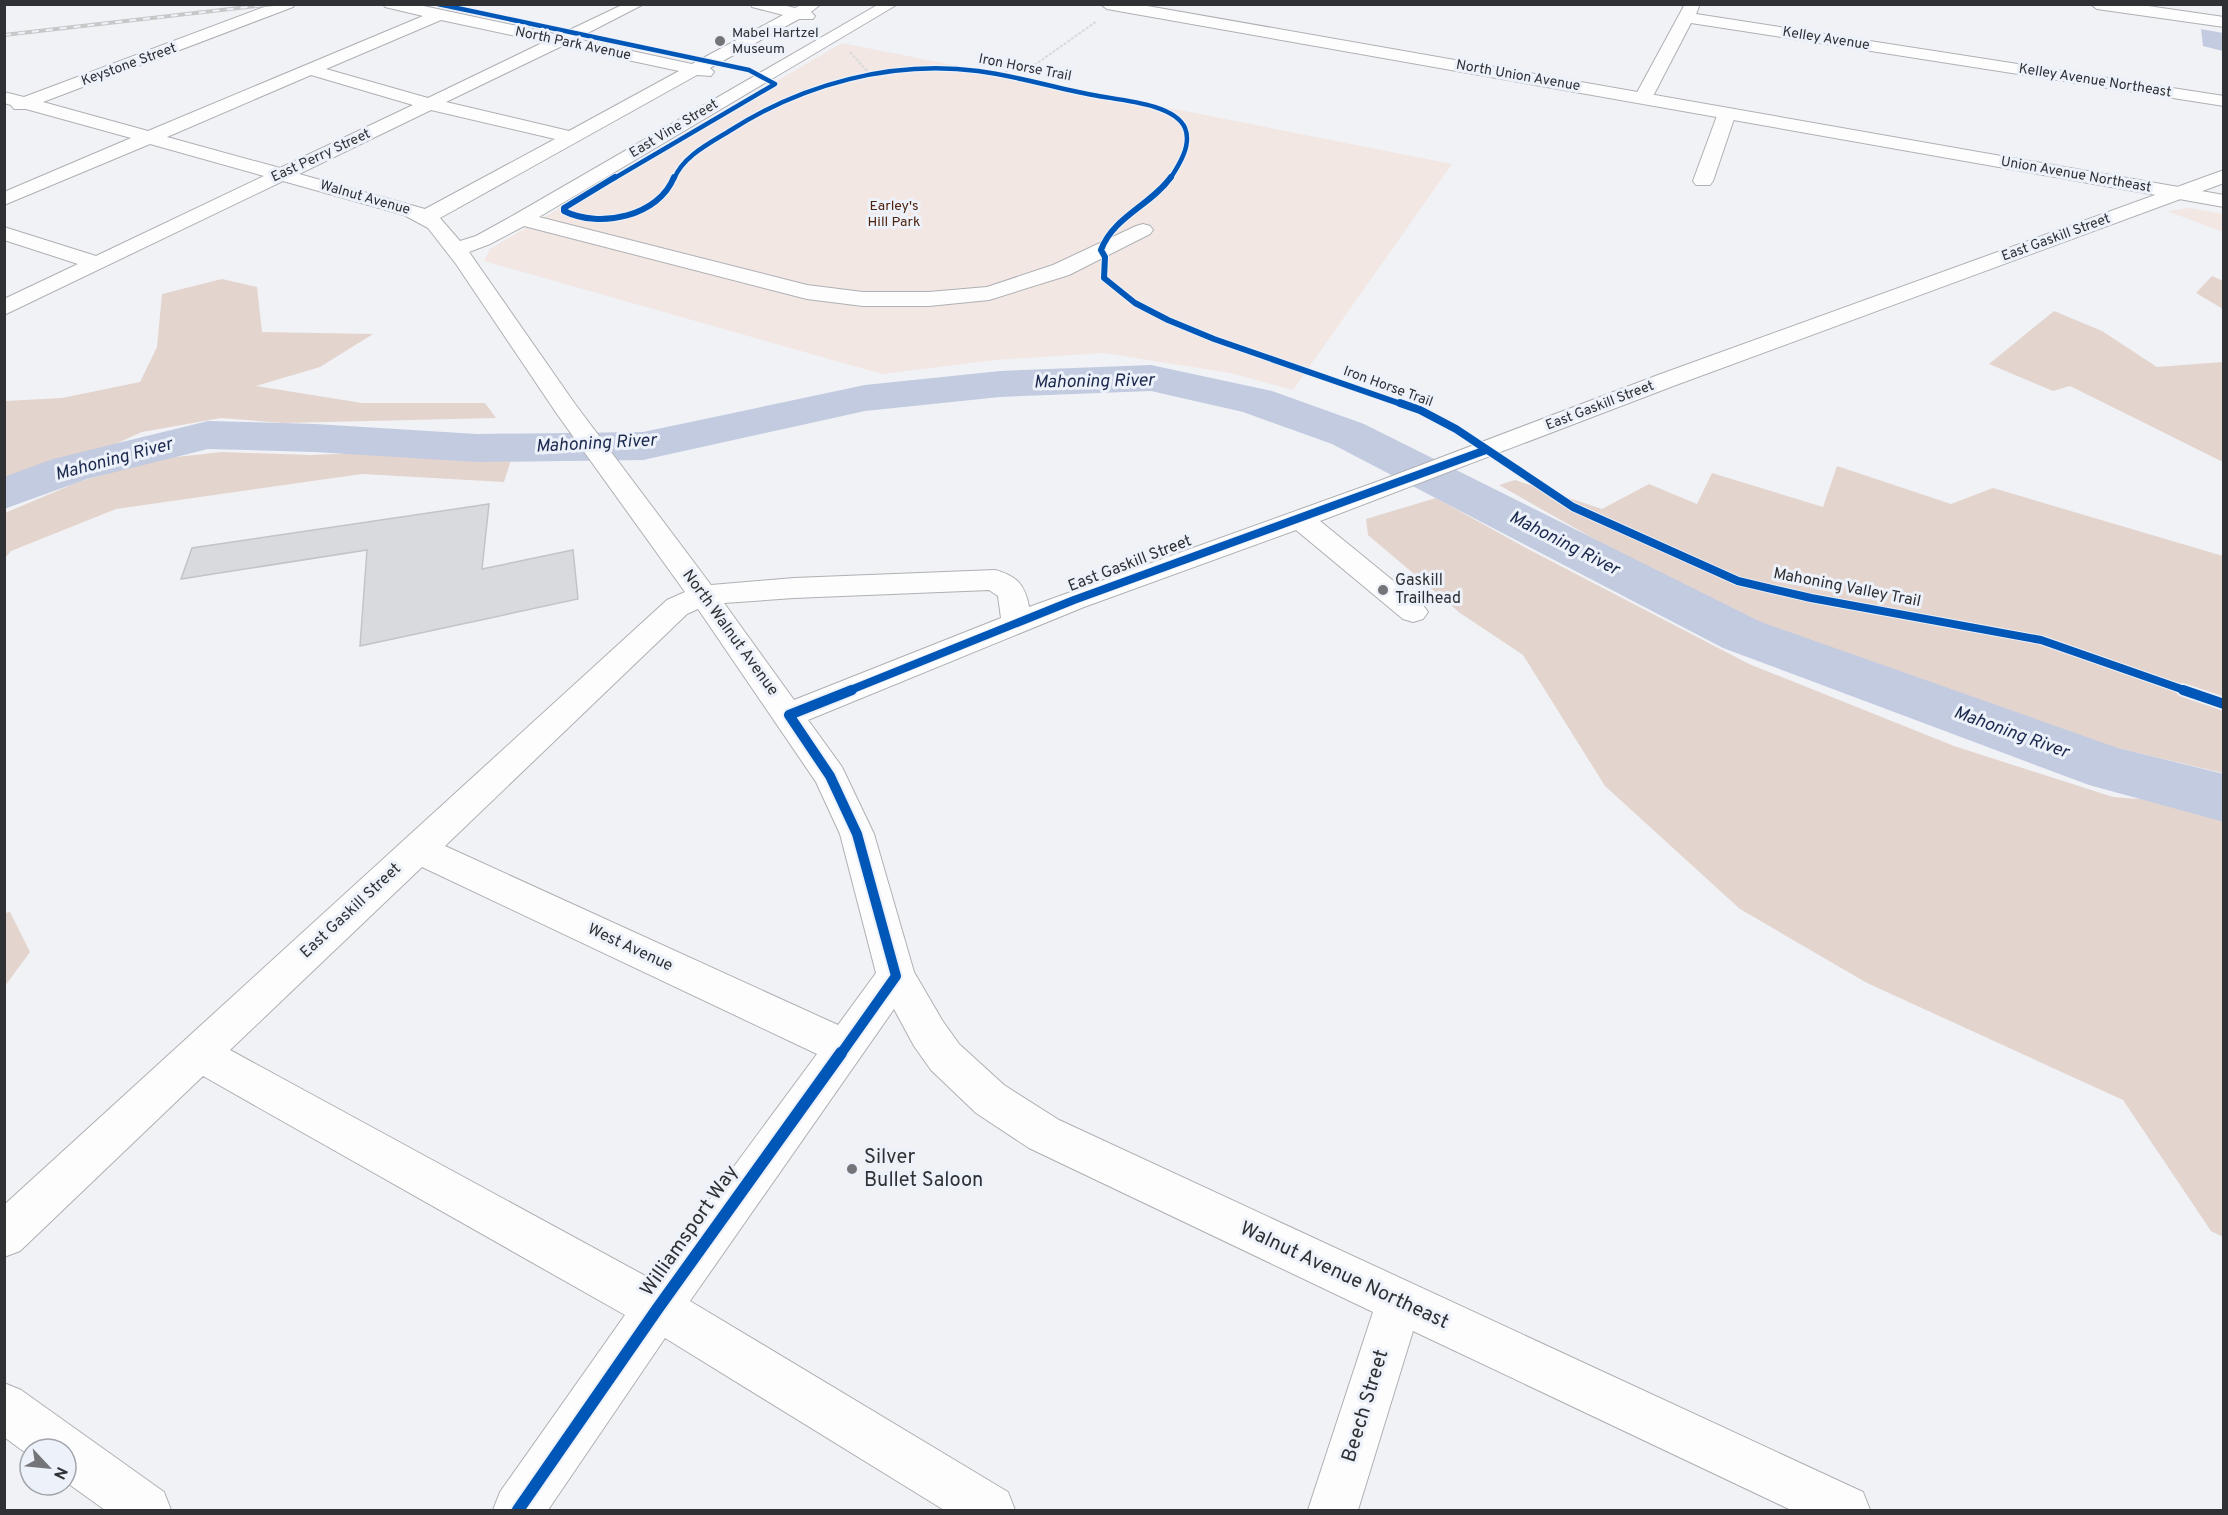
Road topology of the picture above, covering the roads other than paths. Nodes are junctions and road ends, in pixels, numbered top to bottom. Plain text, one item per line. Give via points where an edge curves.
1 (288, 4) edge
2 (390, 4) edge
3 (637, 4) edge
4 (757, 4) edge
5 (891, 4) edge
6 (2097, 4) edge
7 (1112, 5) edge
8 (1689, 11) edge
9 (797, 14) junction
10 (822, 14) edge
11 (439, 15) junction
12 (2223, 22) edge
13 (856, 25) junction
14 (560, 41) junction
15 (1966, 60) joint
16 (310, 70) junction
17 (696, 70) junction
18 (757, 81) junction
19 (4, 97) edge
20 (1643, 98) junction
21 (2223, 101) edge
22 (27, 103) junction
23 (430, 104) junction
24 (4, 111) edge
25 (1727, 113) junction
26 (573, 137) junction
27 (150, 138) junction
28 (1928, 148) joint
29 (281, 175) junction
30 (2223, 176) edge
31 (1703, 181) dead end
32 (2179, 193) junction
33 (4, 199) edge
34 (2223, 201) edge
35 (426, 217) junction
36 (521, 219) junction
37 (1143, 230) dead end
38 (4, 233) edge
39 (455, 250) junction
40 (97, 263) junction
41 (4, 308) edge
42 (566, 410) joint
43 (1299, 518) junction
44 (703, 595) junction
45 (1413, 612) dead end
46 (1017, 623) junction
47 (789, 715) junction
48 (418, 849) junction
49 (896, 976) junction
50 (843, 1047) junction
51 (199, 1053) junction
52 (4, 1235) edge
53 (1399, 1302) junction
54 (658, 1308) junction
55 (4, 1407) edge
56 (45, 1437) edge
57 (78, 1461) edge
58 (146, 1510) edge
59 (518, 1510) edge
60 (990, 1510) edge
61 (1333, 1510) edge
62 (1845, 1510) edge

1 - 22 street, Keystone Street
2 - 11 street, North Park Avenue
3 - 14 street, East Perry Street
4 - 9 street
5 - 13 street, East Vine Street
6 - 12 street
7 - 20 street, North Union Avenue
8 - 15 street, Kelley Avenue
8 - 20 street
9 - 10 street
9 - 17 street
10 - 13 street
11 - 14 street, North Park Avenue
11 - 16 street
13 - 18 street, East Vine Street
14 - 17 street, North Park Avenue
14 - 23 street, East Perry Street
15 - 21 street, Kelley Avenue Northeast
16 - 23 street
16 - 27 street
17 - 18 street, North Park Avenue
17 - 26 street
18 - 36 street, East Vine Street
19 - 22 street, Walnut Avenue
20 - 25 street, North Union Avenue
22 - 24 street, Keystone Street
22 - 27 street, Walnut Avenue
23 - 26 street
23 - 29 street, East Perry Street
25 - 28 street, North Union Avenue
25 - 31 street
26 - 35 street
27 - 29 street, Walnut Avenue
27 - 33 street
28 - 32 street, Union Avenue Northeast
29 - 35 street, Walnut Avenue
29 - 40 street, East Perry Street
30 - 32 street, East Gaskill Street
32 - 34 street, Union Avenue Northeast
32 - 43 street, East Gaskill Street
35 - 39 street, Walnut Avenue
36 - 37 street via 807,292 863,299 929,299 990,293 1061,270
36 - 39 street, East Vine Street
38 - 40 street
39 - 42 street, Walnut Avenue
40 - 41 street, East Perry Street
42 - 44 street, North Walnut Avenue
43 - 45 street
43 - 46 street, East Gaskill Street
44 - 46 street via 995,580 1012,592
44 - 47 street, North Walnut Avenue
44 - 48 street, East Gaskill Street via 669,612
46 - 47 street, East Gaskill Street
47 - 49 street, North Walnut Avenue via 830,776 857,834
48 - 50 street, West Avenue
48 - 51 street, East Gaskill Street
49 - 50 street, Williamsport Way
49 - 53 street, Walnut Avenue Northeast via 945,1058 990,1099 1044,1134
50 - 54 street, Williamsport Way
51 - 52 street, East Gaskill Street
51 - 54 street
53 - 61 street, Beech Street
53 - 62 street, Walnut Avenue Northeast
54 - 59 street, Williamsport Way
54 - 60 street
55 - 56 street
57 - 58 street

